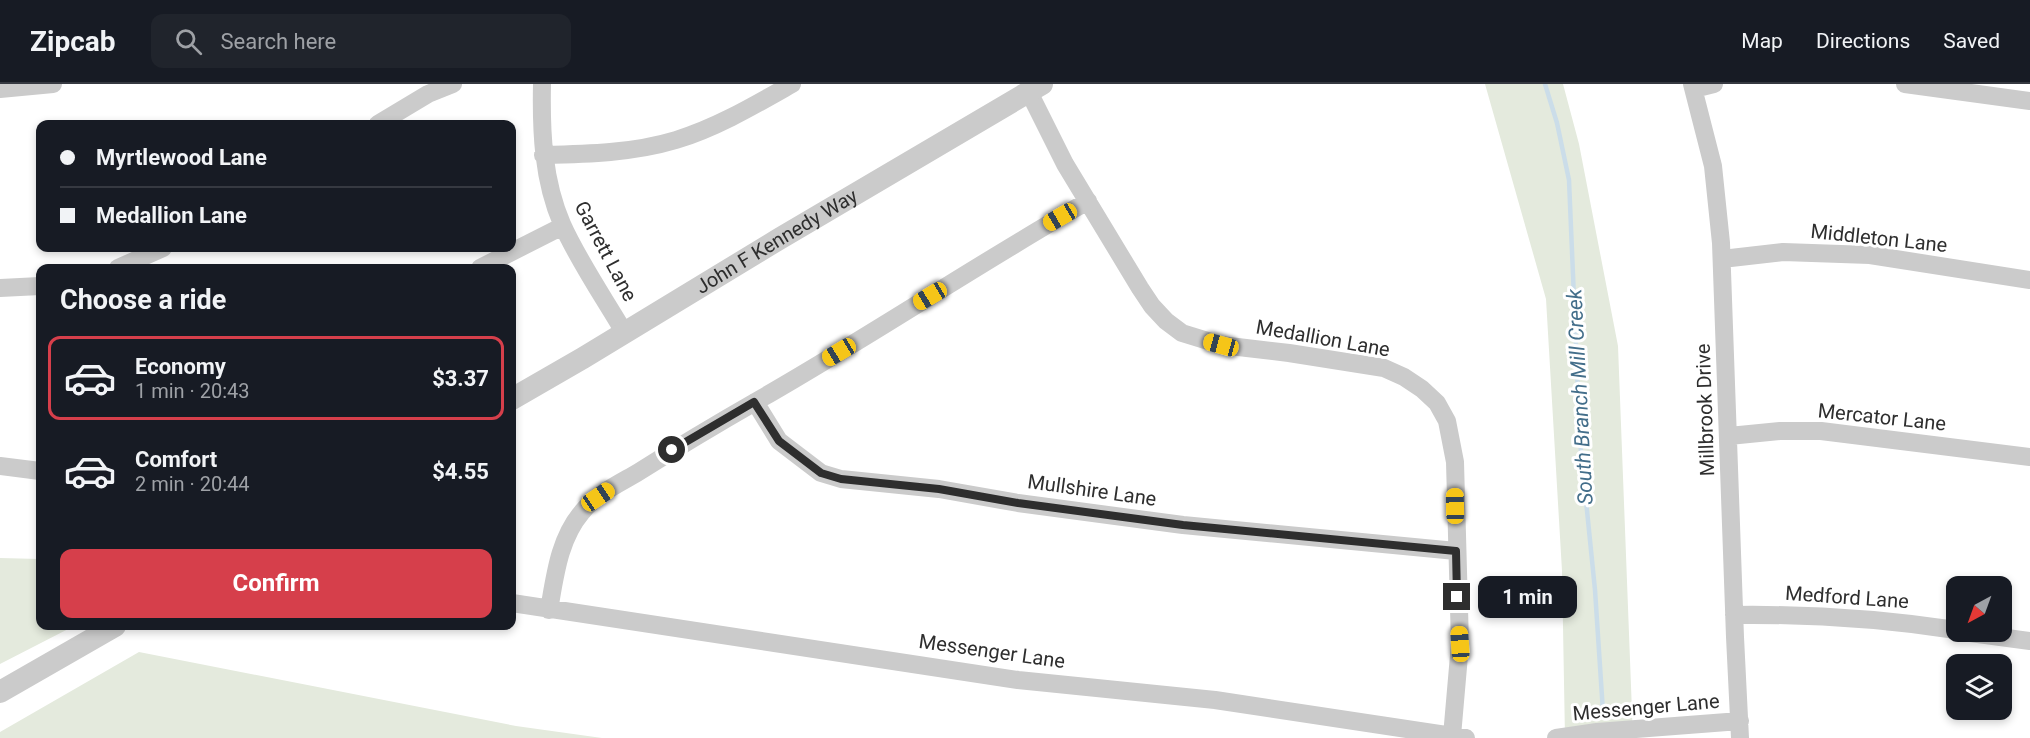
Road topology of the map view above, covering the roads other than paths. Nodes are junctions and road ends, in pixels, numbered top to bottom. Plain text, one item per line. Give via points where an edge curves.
1 (53, 84) edge
2 (453, 84) edge
3 (542, 84) edge
4 (792, 84) edge
5 (1714, 84) edge
6 (1905, 84) edge
7 (9, 87) edge
8 (1693, 87) edge
9 (1036, 88) edge
10 (2030, 101) edge
11 (385, 120) edge
12 (543, 155) junction
13 (1088, 201) junction
14 (563, 226) junction
15 (516, 250) edge
16 (154, 252) edge
17 (512, 252) edge
18 (1722, 259) junction
19 (127, 264) edge
20 (488, 264) edge
21 (2030, 280) edge
22 (36, 286) edge
23 (0, 288) edge
24 (624, 332) junction
25 (516, 397) edge
26 (754, 402) junction
27 (1729, 436) junction
28 (2030, 457) edge
29 (0, 466) edge
30 (36, 470) edge
31 (1456, 551) junction
32 (516, 604) edge
33 (549, 610) junction
34 (1734, 615) junction
35 (1946, 629) edge
36 (108, 630) edge
37 (2012, 639) edge
38 (2030, 641) edge
39 (0, 692) edge
40 (1740, 730) edge
41 (1459, 737) edge
42 (1556, 738) edge

1 - 7 street
2 - 11 street
3 - 12 street, Garrett Lane
4 - 12 street via 715,125 674,141 616,152
5 - 8 street
6 - 10 street
8 - 18 street, Millbrook Drive via 1713,166
9 - 13 street, Medallion Lane via 1055,146
9 - 24 street, John F Kennedy Way
12 - 14 street, Garrett Lane
13 - 26 street
13 - 31 street, Medallion Lane via 1152,306 1182,333 1221,345 1384,368 1404,377 1437,403 1447,422 1455,462
14 - 15 street
14 - 24 street, Garrett Lane
16 - 19 street
17 - 20 street
18 - 21 street, Middleton Lane via 1783,252 1870,255
18 - 27 street, Millbrook Drive
22 - 23 street
24 - 25 street, John F Kennedy Way
26 - 31 street, Mullshire Lane via 779,441 821,473 841,479 939,489 1183,525
26 - 33 street via 615,486 582,511 557,564
27 - 28 street, Mercator Lane via 1821,431
27 - 34 street, Millbrook Drive
29 - 30 street
31 - 41 street, Medallion Lane
32 - 33 street, Messenger Lane
33 - 41 street, Messenger Lane via 1018,680 1215,700
34 - 35 street, Medford Lane via 1824,616
34 - 40 street, Millbrook Drive
36 - 39 street
37 - 38 street
40 - 42 street, Messenger Lane via 1589,733

